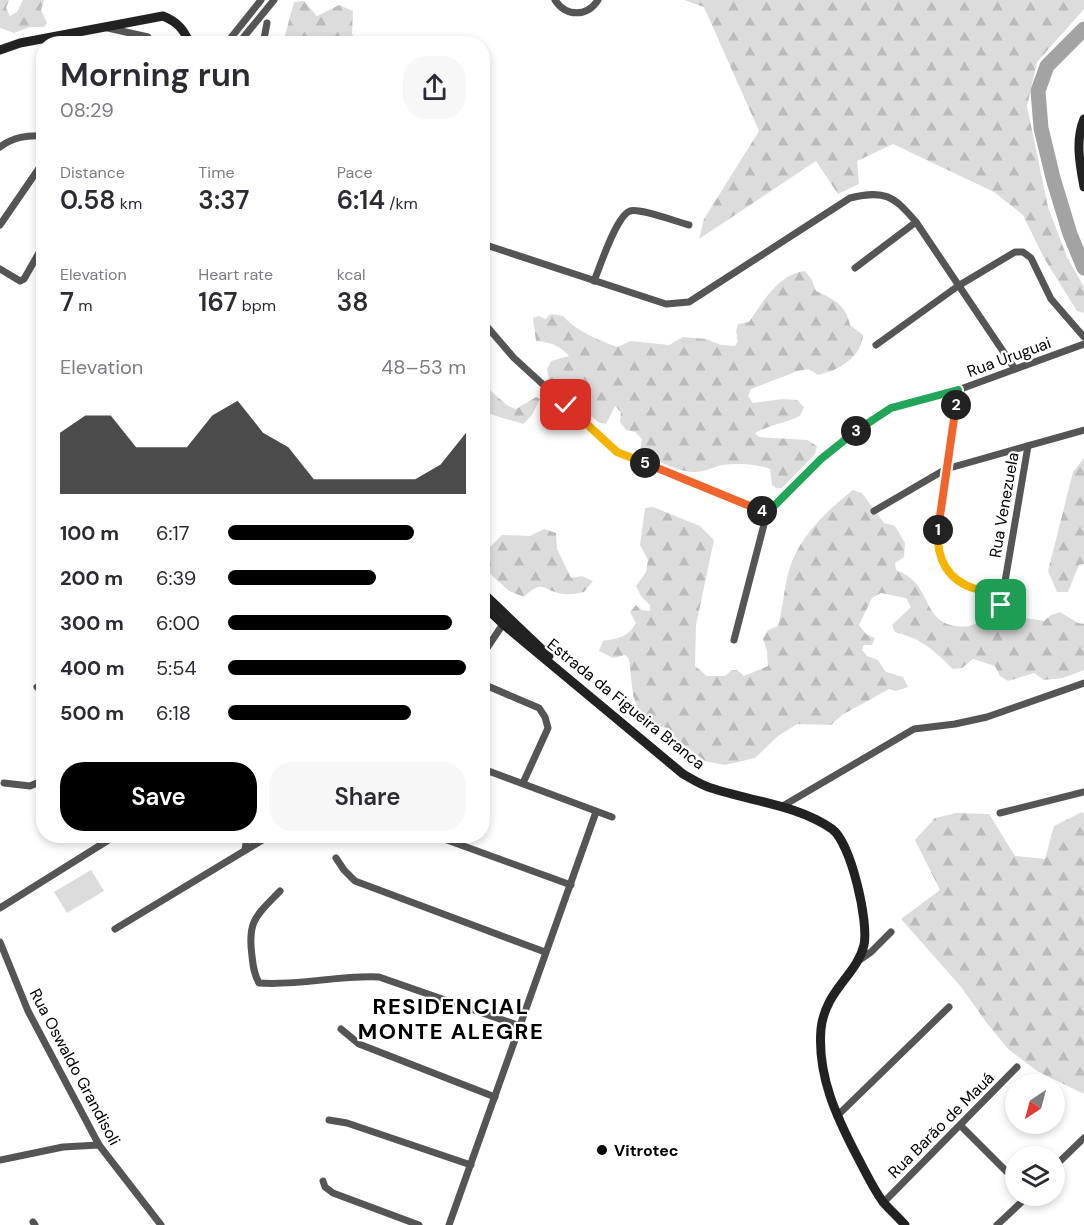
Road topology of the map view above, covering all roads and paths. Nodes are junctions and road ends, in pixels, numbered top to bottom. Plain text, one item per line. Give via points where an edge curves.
1 (261, 0) edge
2 (555, 0) edge
3 (598, 0) edge
4 (272, 3) edge
5 (267, 23) dead end
6 (103, 27) junction
7 (56, 36) edge
8 (140, 36) edge
9 (187, 36) edge
10 (232, 36) edge
11 (245, 36) edge
12 (265, 36) edge
13 (36, 40) edge
14 (1, 49) edge
15 (1084, 119) edge
16 (36, 136) edge
17 (0, 147) edge
18 (36, 173) edge
19 (1084, 187) edge
20 (916, 222) junction
21 (0, 225) edge
22 (689, 225) dead end
23 (490, 246) edge
24 (36, 258) edge
25 (0, 268) edge
26 (855, 268) dead end
27 (594, 281) junction
28 (958, 286) junction
29 (490, 330) edge
30 (1084, 337) edge
31 (1084, 344) edge
32 (876, 345) dead end
33 (1015, 369) junction
34 (958, 390) junction
35 (1084, 430) edge
36 (1028, 446) junction
37 (946, 469) junction
38 (874, 512) dead end
39 (767, 513) junction
40 (1003, 585) junction
41 (490, 602) edge
42 (1001, 605) dead end
43 (490, 610) edge
44 (505, 620) junction
45 (734, 640) dead end
46 (490, 643) edge
47 (1084, 683) edge
48 (490, 687) edge
49 (490, 771) edge
50 (4, 783) dead end
51 (36, 783) edge
52 (523, 783) junction
53 (1084, 792) edge
54 (781, 807) junction
55 (596, 812) junction
56 (1000, 813) dead end
57 (612, 817) dead end
58 (104, 843) edge
59 (246, 843) edge
60 (257, 843) edge
61 (455, 843) edge
62 (245, 850) junction
63 (336, 858) dead end
64 (571, 885) junction
65 (280, 891) dead end
66 (0, 908) edge
67 (115, 929) dead end
68 (891, 932) dead end
69 (0, 942) edge
70 (545, 952) junction
71 (856, 962) junction
72 (949, 1007) dead end
73 (520, 1026) junction
74 (341, 1029) dead end
75 (1017, 1067) dead end
76 (495, 1097) junction
77 (837, 1116) junction
78 (329, 1120) dead end
79 (961, 1126) junction
80 (1084, 1138) edge
81 (99, 1145) junction
82 (1065, 1156) edge
83 (0, 1160) edge
84 (471, 1165) junction
85 (1005, 1170) edge
86 (323, 1180) dead end
87 (884, 1202) junction
88 (1017, 1206) edge
89 (161, 1225) edge
90 (419, 1225) edge
91 (449, 1225) edge
92 (905, 1225) edge
93 (997, 1225) edge

1 - 10 street
2 - 3 street via 562,9 576,13 590,9
4 - 11 street
5 - 12 street
6 - 7 main road
6 - 8 street
6 - 9 main road via 164,16 178,24
13 - 14 main road
15 - 19 main road via 1079,155
16 - 17 street via 12,139
18 - 21 street
20 - 26 street
20 - 27 street via 884,194 850,198 689,302 666,304
20 - 28 street
22 - 27 street via 629,212 620,219
23 - 27 street
24 - 25 street via 20,281
28 - 30 street via 1015,252 1023,252 1031,258 1051,300
28 - 32 street
28 - 33 street
29 - 39 street via 514,358 617,452
31 - 33 street, Rua Uruguai
33 - 34 street, Rua Uruguai
34 - 37 street
34 - 39 street, Rua Uruguai via 891,408 821,459
35 - 36 street
36 - 37 street
36 - 40 street, Rua Venezuela
37 - 38 street
37 - 40 street via 938,544 948,572 963,585 984,591 991,592
39 - 45 street
40 - 42 street, Rua Venezuela
41 - 44 main road
43 - 44 main road, Estrada da Figueira Branca
44 - 46 street
44 - 54 main road, Estrada da Figueira Branca via 683,774 709,788
47 - 54 street via 987,717 914,729
48 - 52 street via 539,708 545,717 548,728
49 - 52 street
50 - 51 street
52 - 55 street
53 - 56 street
54 - 71 main road, Estrada da Figueira Branca via 833,830 843,842 850,857 865,927 864,945
55 - 57 street
55 - 64 street
58 - 66 street
59 - 62 street
60 - 62 street
61 - 64 street
62 - 67 street
63 - 70 street via 355,881
64 - 70 street
65 - 73 street via 254,920 249,936 254,975 259,983 379,977
68 - 71 street
69 - 81 street, Rua Oswaldo Grandisoli via 28,1011
70 - 73 street
71 - 77 main road, Estrada da Figueira Branca via 824,1010 821,1031 824,1080
72 - 77 street
73 - 76 street
74 - 76 street via 359,1044
75 - 79 street, Rua Barão de Mauá
76 - 84 street
77 - 87 main road, Estrada da Figueira Branca
78 - 84 street
79 - 85 street
79 - 87 street, Rua Barão de Mauá
80 - 82 street
81 - 83 street
81 - 89 street, Rua Oswaldo Grandisoli
84 - 91 street
86 - 90 street via 333,1193
87 - 92 main road, Estrada da Figueira Branca
88 - 93 street

